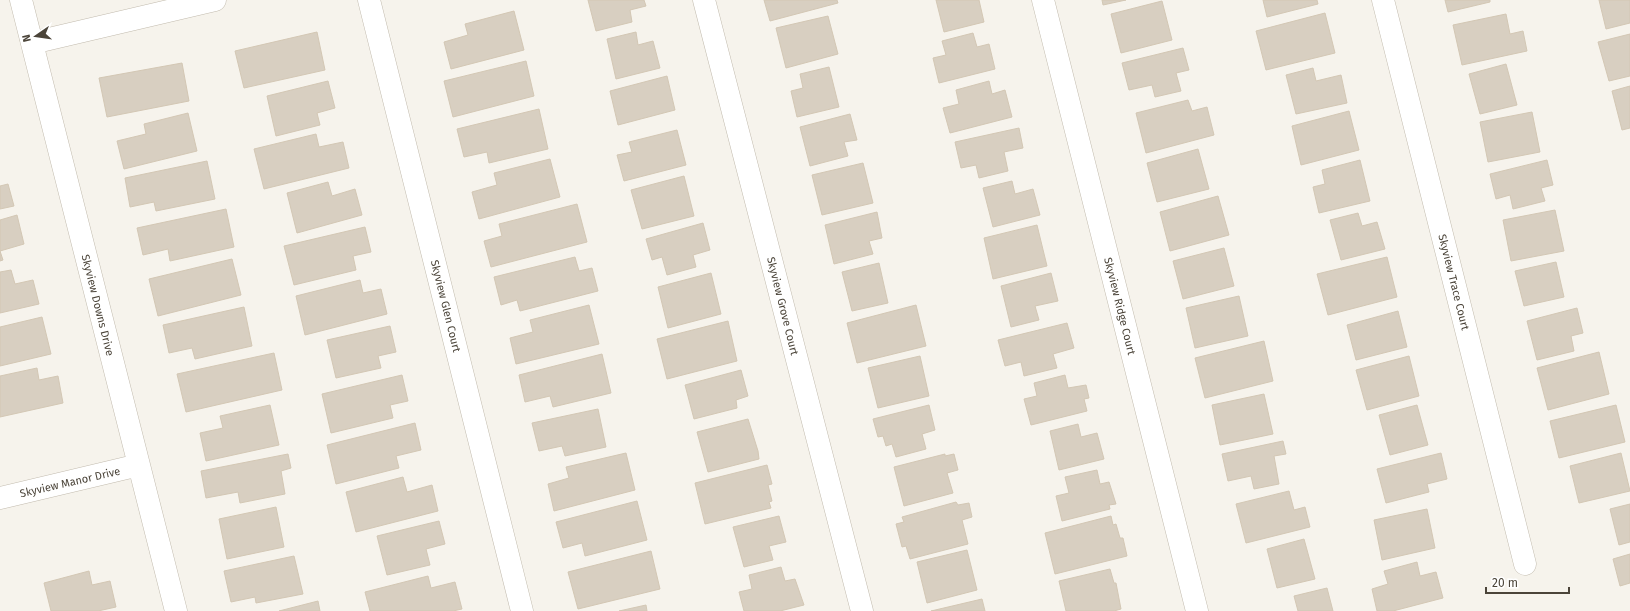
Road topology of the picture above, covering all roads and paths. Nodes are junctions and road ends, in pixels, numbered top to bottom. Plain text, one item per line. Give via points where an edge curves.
1 (21, 0) edge
2 (215, 0) edge
3 (369, 0) edge
4 (704, 0) edge
5 (1043, 0) edge
6 (1383, 0) edge
7 (32, 43) junction
8 (139, 465) junction
9 (0, 498) edge
10 (1525, 564) dead end
11 (176, 611) edge
12 (522, 611) edge
13 (862, 611) edge
14 (1197, 611) edge

1 - 7 street, Skyview Downs Drive
2 - 7 street
3 - 12 street, Skyview Glen Court
4 - 13 street, Skyview Grove Court
5 - 14 street, Skyview Ridge Court
6 - 10 street, Skyview Trace Court
7 - 8 street, Skyview Downs Drive
8 - 9 street, Skyview Manor Drive
8 - 11 street, Skyview Downs Drive

